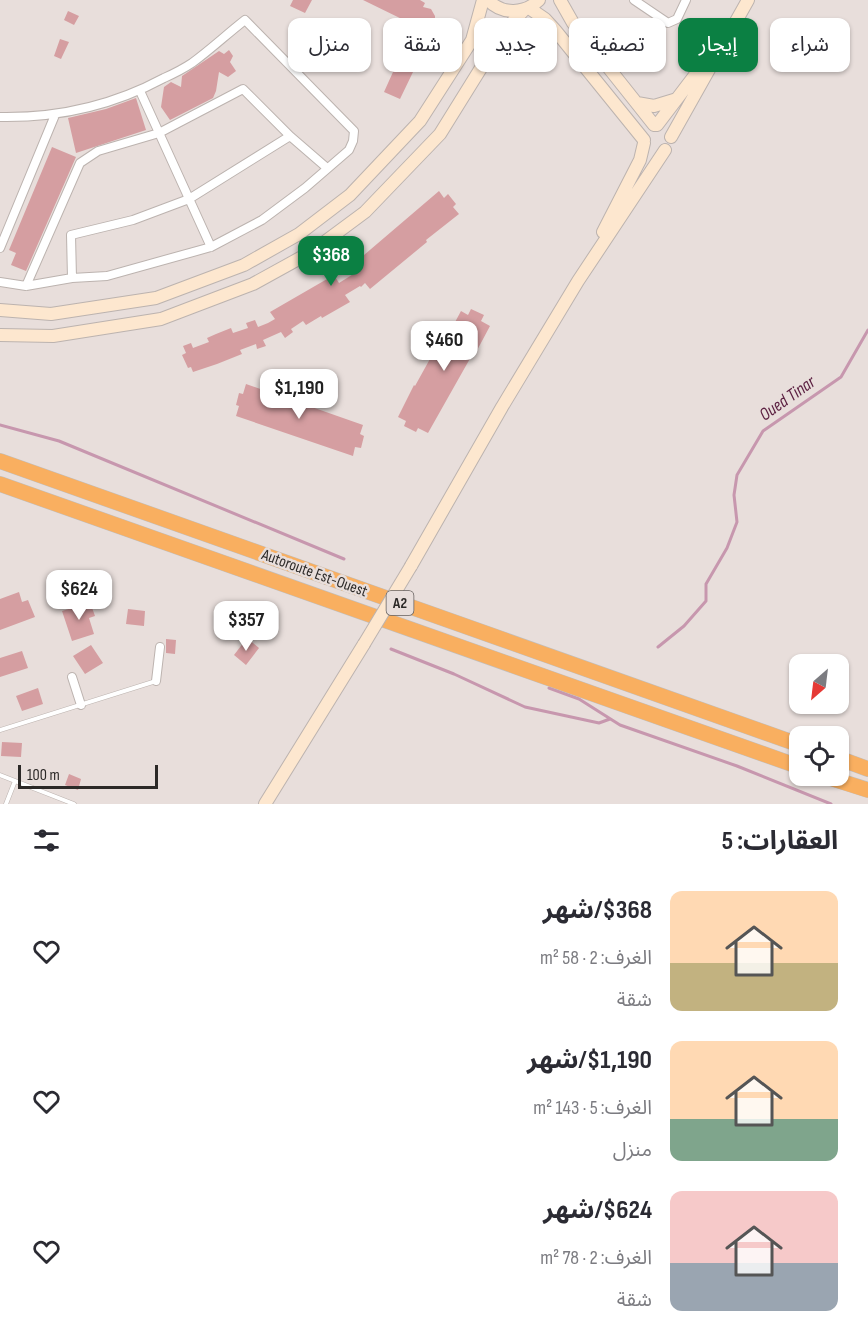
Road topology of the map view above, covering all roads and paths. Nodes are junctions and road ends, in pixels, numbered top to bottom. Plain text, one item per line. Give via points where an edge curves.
1 (483, 0) edge
2 (488, 0) edge
3 (539, 0) edge
4 (560, 0) edge
5 (634, 0) edge
6 (686, 0) edge
7 (748, 0) edge
8 (527, 8) junction
9 (737, 18) edge
10 (698, 72) edge
11 (707, 72) edge
12 (140, 91) junction
13 (678, 99) junction
14 (637, 103) junction
15 (55, 115) junction
16 (0, 117) edge
17 (631, 124) junction
18 (655, 125) junction
19 (159, 133) junction
20 (290, 136) junction
21 (671, 137) junction
22 (644, 142) junction
23 (665, 150) junction
24 (327, 168) junction
25 (632, 174) junction
26 (189, 199) junction
27 (211, 247) junction
28 (0, 248) edge
29 (72, 278) junction
30 (578, 281) junction
31 (0, 282) edge
32 (26, 286) junction
33 (0, 310) edge
34 (0, 335) edge
35 (0, 460) edge
36 (0, 484) edge
37 (160, 646) dead end
38 (72, 676) dead end
39 (156, 681) joint
40 (81, 705) junction
41 (0, 730) edge
42 (789, 741) edge
43 (849, 762) edge
44 (789, 763) edge
45 (868, 769) edge
46 (0, 775) edge
47 (15, 781) junction
48 (849, 784) edge
49 (868, 792) edge
50 (6, 804) edge
51 (74, 804) edge
52 (265, 804) edge

1 - 33 main road via 472,40 420,121 351,195 299,234 244,265 156,298 51,314
2 - 8 main road via 502,9
3 - 8 main road
4 - 14 main road via 573,23
5 - 6 street via 669,23 677,19
7 - 9 main road
8 - 17 main road via 555,30
8 - 34 main road via 504,31 440,134 365,212 311,252 254,284 161,319 53,336
10 - 13 main road
11 - 21 main road
12 - 15 street via 105,104
12 - 19 street
12 - 24 street via 190,64 245,20 354,131 349,150
13 - 14 main road via 654,106
13 - 18 main road
14 - 18 main road
15 - 16 street
15 - 28 street
17 - 22 main road
17 - 25 main road via 635,154
18 - 21 main road via 665,127
18 - 22 main road via 646,131
19 - 20 street via 243,89
19 - 26 street
19 - 32 street via 98,151 80,163
20 - 24 street
20 - 26 street
21 - 23 main road
22 - 23 main road via 653,151
22 - 25 main road
23 - 30 main road
24 - 27 street via 262,219
25 - 30 main road
26 - 27 street
26 - 29 street via 134,220 71,235
27 - 29 street via 108,276
29 - 32 street
30 - 52 main road, bridge via 411,566
31 - 32 street
35 - 42 highway, Autoroute Est-Ouest / A2
36 - 44 highway, Autoroute Est-Ouest / A2
37 - 39 street
38 - 40 street
39 - 40 lane
40 - 41 lane
43 - 45 highway
46 - 47 lane
47 - 50 lane
47 - 51 lane
48 - 49 highway

